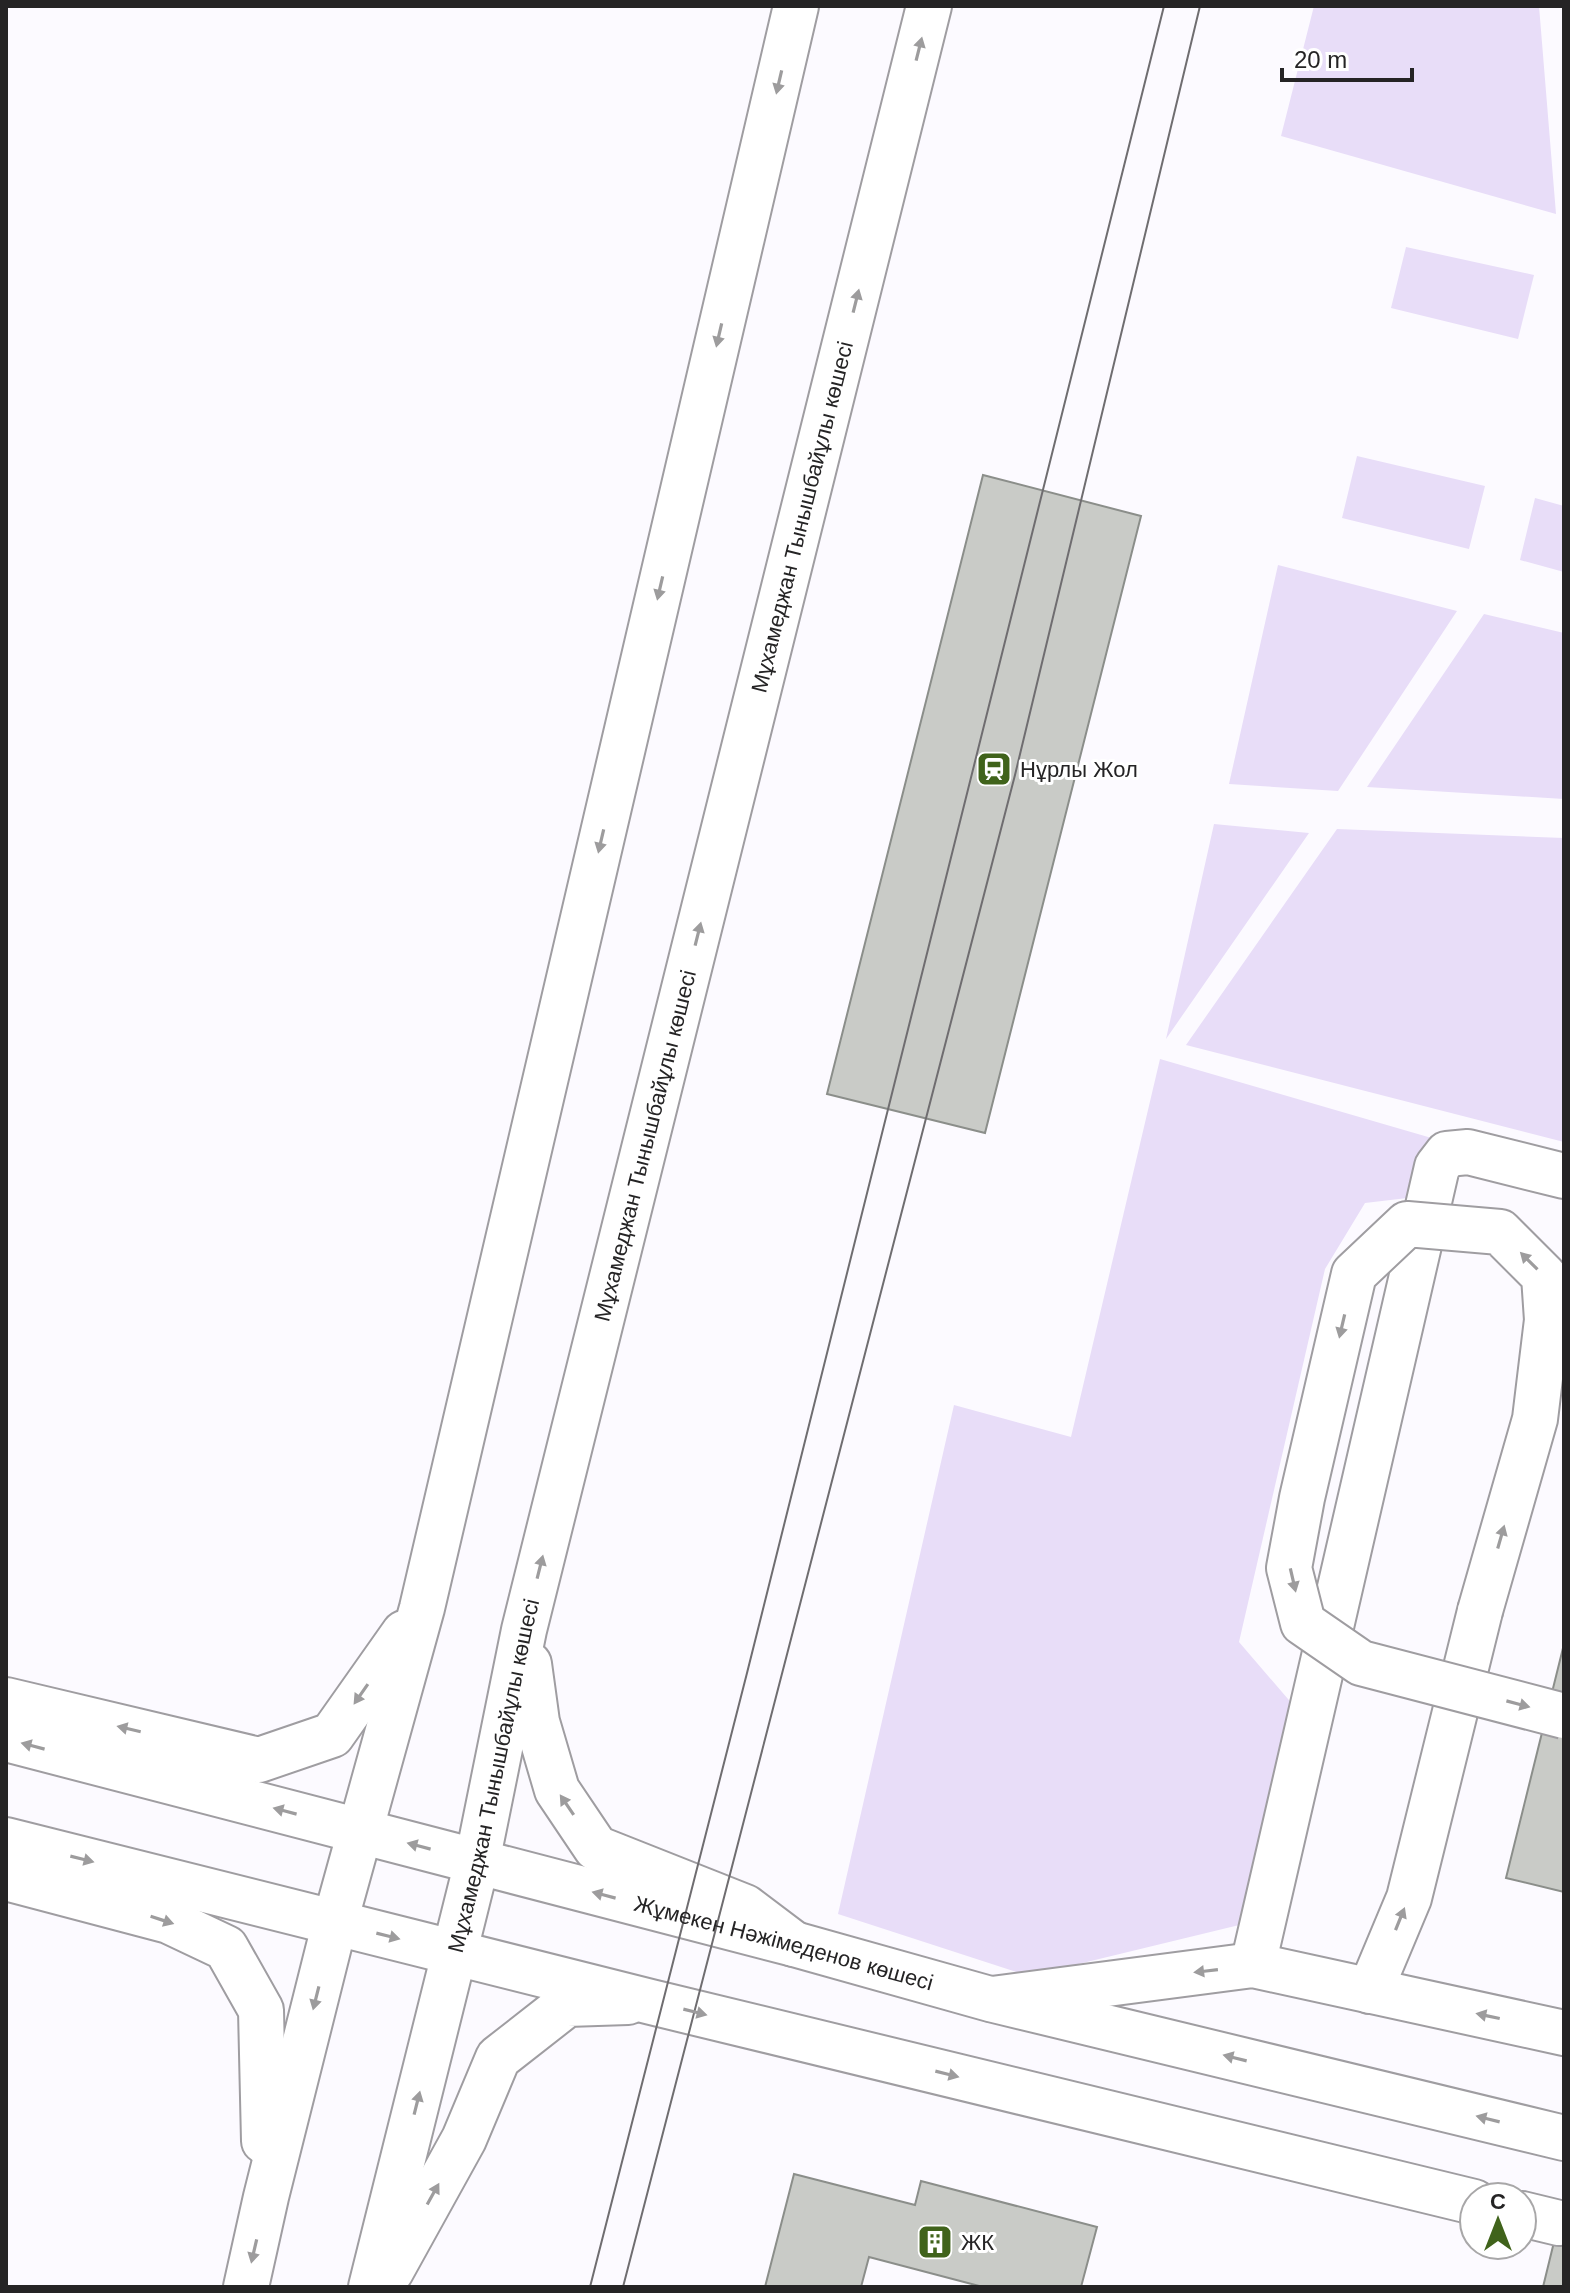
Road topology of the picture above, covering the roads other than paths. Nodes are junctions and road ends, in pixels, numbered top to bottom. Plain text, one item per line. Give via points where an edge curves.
1 (796, 6) edge
2 (929, 6) edge
3 (1564, 1176) edge
4 (422, 1608) junction
5 (524, 1630) junction
6 (6, 1700) edge
7 (1564, 1716) edge
8 (6, 1739) edge
9 (360, 1831) junction
10 (6, 1840) edge
11 (477, 1862) junction
12 (6, 1878) edge
13 (335, 1922) junction
14 (794, 1944) junction
15 (454, 1953) junction
16 (1253, 1965) junction
17 (1370, 1991) junction
18 (990, 1999) junction
19 (651, 2002) junction
20 (1564, 2033) edge
21 (1564, 2138) edge
22 (266, 2197) junction
23 (1458, 2198) edge
24 (246, 2287) edge
25 (371, 2287) edge
26 (382, 2287) edge

1 -> 4 street
5 -> 2 street, Мұхамеджан Тынышбайұлы көшесі
3 - 16 street via 1468,1152 1447,1154 1437,1167
4 -> 6 street via 332,1735 259,1760
4 - 9 street
5 - 11 street, Мұхамеджан Тынышбайұлы көшесі
14 -> 5 street via 745,1907 596,1848 557,1790 537,1722
17 -> 7 street, bridge via 1409,1898 1480,1611 1535,1419 1547,1320 1544,1276 1500,1232 1407,1224 1354,1274 1289,1568 1303,1623 1361,1663
9 -> 8 street, Жұмекен Нәжімеденов көшесі
11 -> 9 street, Жұмекен Нәжімеденов көшесі
9 - 13 street
10 -> 13 street
14 -> 11 street, Жұмекен Нәжімеденов көшесі
11 - 15 street, Мұхамеджан Тынышбайұлы көшесі
12 -> 22 street via 169,1921 226,1948 261,2010
13 -> 15 street
13 -> 22 street
14 - 18 street, Жұмекен Нәжімеденов көшесі
15 - 19 street
25 -> 15 street, Мұхамеджан Тынышбайұлы көшесі
16 - 17 street
16 -> 18 street
20 -> 17 street
21 -> 18 street, Жұмекен Нәжімеденов көшесі
19 -> 23 street
26 -> 19 street via 464,2139 498,2058 567,2004
22 -> 24 street

